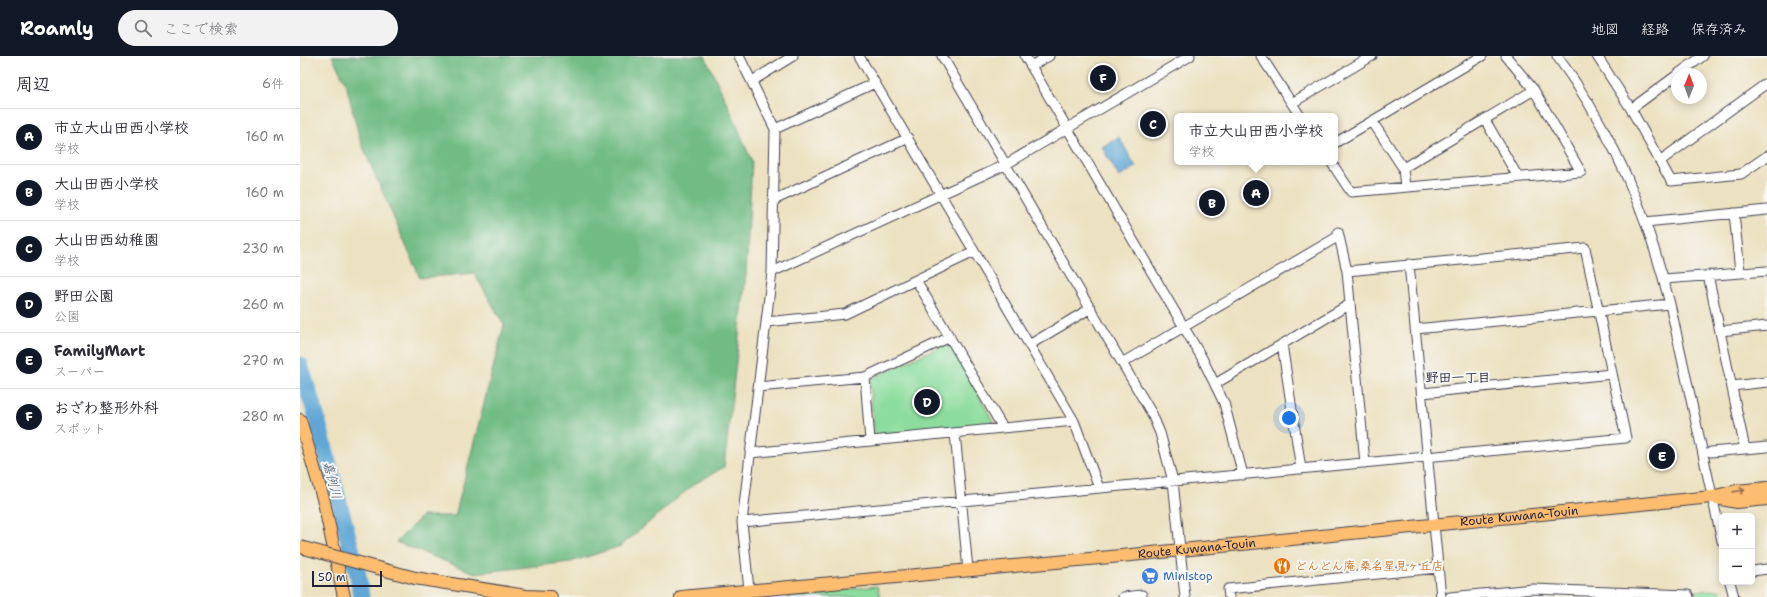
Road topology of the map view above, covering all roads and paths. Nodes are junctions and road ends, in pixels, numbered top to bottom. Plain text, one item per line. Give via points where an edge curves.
1 (739, 56) edge
2 (793, 56) edge
3 (860, 56) edge
4 (942, 56) edge
5 (1025, 56) edge
6 (1049, 56) edge
7 (1171, 56) edge
8 (1190, 56) edge
9 (1260, 56) edge
10 (1372, 56) edge
11 (1482, 56) edge
12 (1506, 56) edge
13 (1557, 56) edge
14 (1702, 56) edge
15 (1599, 57) edge
16 (1176, 64) junction
17 (1031, 66) junction
18 (1686, 68) edge
19 (1671, 79) edge
20 (752, 81) junction
21 (875, 83) junction
22 (1767, 83) edge
23 (1534, 90) junction
24 (1292, 103) junction
25 (1631, 109) junction
26 (1298, 113) edge
27 (1486, 120) junction
28 (1372, 121) junction
29 (1067, 128) junction
30 (775, 129) junction
31 (908, 138) junction
32 (1338, 141) edge
33 (1767, 156) edge
34 (1660, 161) junction
35 (1005, 165) junction
36 (1333, 165) edge
37 (1403, 168) junction
38 (1518, 177) junction
39 (1405, 187) junction
40 (941, 194) junction
41 (774, 200) junction
42 (1767, 210) edge
43 (1734, 213) junction
44 (1645, 222) junction
45 (974, 252) junction
46 (1409, 264) junction
47 (1347, 271) junction
48 (1767, 271) edge
49 (772, 272) junction
50 (1740, 272) junction
51 (1708, 275) junction
52 (1664, 279) junction
53 (916, 280) junction
54 (1350, 304) junction
55 (1670, 304) junction
56 (1091, 308) junction
57 (1598, 311) junction
58 (766, 322) junction
59 (1184, 326) junction
60 (1767, 326) edge
61 (1415, 329) junction
62 (1720, 331) junction
63 (950, 336) junction
64 (1282, 344) junction
65 (1029, 345) junction
66 (1122, 363) junction
67 (1612, 374) junction
68 (865, 378) junction
69 (1767, 382) edge
70 (1215, 384) junction
71 (1732, 386) junction
72 (758, 387) junction
73 (1422, 393) junction
74 (300, 420) edge
75 (1074, 421) junction
76 (1003, 428) junction
77 (955, 433) junction
78 (870, 440) junction
79 (1767, 447) edge
80 (1745, 449) junction
81 (1711, 452) dead end
82 (750, 453) junction
83 (1428, 457) junction
84 (1365, 463) junction
85 (1302, 469) junction
86 (1243, 475) junction
87 (1173, 481) junction
88 (1099, 488) junction
89 (1767, 488) edge
90 (1712, 497) junction
91 (1767, 499) edge
92 (962, 501) junction
93 (742, 522) junction
94 (1434, 526) junction
95 (1719, 528) edge
96 (300, 547) edge
97 (1180, 550) junction
98 (1438, 568) junction
99 (1767, 569) edge
100 (968, 570) junction
101 (1755, 571) edge
102 (1731, 585) edge
103 (749, 590) junction
104 (344, 597) edge
105 (551, 597) edge
106 (681, 597) edge
107 (1123, 597) edge
108 (1142, 597) edge
109 (1185, 597) edge
110 (1229, 597) edge
111 (1441, 597) edge
112 (1450, 597) edge
113 (1689, 597) edge
114 (1734, 597) edge

1 - 20 street
2 - 20 street
3 - 21 street
4 - 35 street
5 - 17 street
6 - 17 street
7 - 16 street
8 - 16 street
9 - 24 street
10 - 24 street
11 - 28 street
12 - 23 street
13 - 44 street via 1603,130 1627,176
14 - 18 street
15 - 25 street
16 - 29 street
17 - 29 street
19 - 25 street
20 - 30 street
21 - 30 street
21 - 31 street
22 - 34 street
23 - 27 street
23 - 38 street via 1580,172
24 - 26 street
25 - 34 street
27 - 37 street
27 - 38 street
28 - 32 street
28 - 37 street
29 - 35 street
29 - 59 street
30 - 41 street
31 - 40 street
31 - 41 street
33 - 34 street via 1741,174 1671,181
35 - 40 street
35 - 56 street
36 - 39 street via 1351,192
37 - 39 street
38 - 39 street
40 - 45 street
40 - 49 street
41 - 49 street
42 - 43 street
43 - 44 street
43 - 50 street
44 - 52 street
45 - 53 street
45 - 65 street
46 - 47 street
46 - 57 street via 1585,248
46 - 61 street
47 - 54 street
47 - 59 street via 1339,234
48 - 50 street
49 - 58 street
50 - 51 street
51 - 52 street
51 - 62 street
52 - 55 street
53 - 58 street via 845,314
53 - 63 street
54 - 64 street
54 - 84 street
55 - 57 street
55 - 90 street
56 - 65 street
56 - 66 street
57 - 61 street
57 - 67 street
58 - 72 street
59 - 66 street
59 - 70 street
60 - 62 street
61 - 73 street
62 - 71 street
63 - 68 street
63 - 76 street
64 - 70 street
64 - 85 street
65 - 75 street
66 - 87 street via 1146,403 1160,433
67 - 73 street
67 - 83 street via 1626,438
68 - 72 street
68 - 78 street
69 - 71 street
70 - 86 street via 1224,403
71 - 80 street
72 - 82 street
73 - 83 street
74 - 104 main road via 324,502
75 - 76 street
75 - 88 street
76 - 77 street
77 - 78 street
77 - 92 street
78 - 82 street
79 - 80 street
80 - 81 street
82 - 93 street
83 - 84 street
83 - 94 street
84 - 85 street
85 - 86 street
86 - 87 street
87 - 88 street
87 - 97 street
88 - 92 street
90 -> 89 main road, Route Kuwana-Touin via 1736,491
90 - 91 main road, Route Kuwana-Touin via 1737,502
90 - 94 main road, Route Kuwana-Touin
90 - 95 street
92 - 93 street
92 - 100 street
93 - 103 street
94 - 97 main road, Route Kuwana-Touin
94 - 98 street
96 - 105 main road, bridge via 415,578 526,596
97 - 100 main road, Route Kuwana-Touin
97 - 109 street
98 - 110 street via 1228,589
98 - 111 street
99 - 101 street
100 - 103 main road, Route Kuwana-Touin
102 - 114 street
103 - 106 main road, Route Kuwana-Touin
107 - 108 street
112 - 113 street via 1533,589

